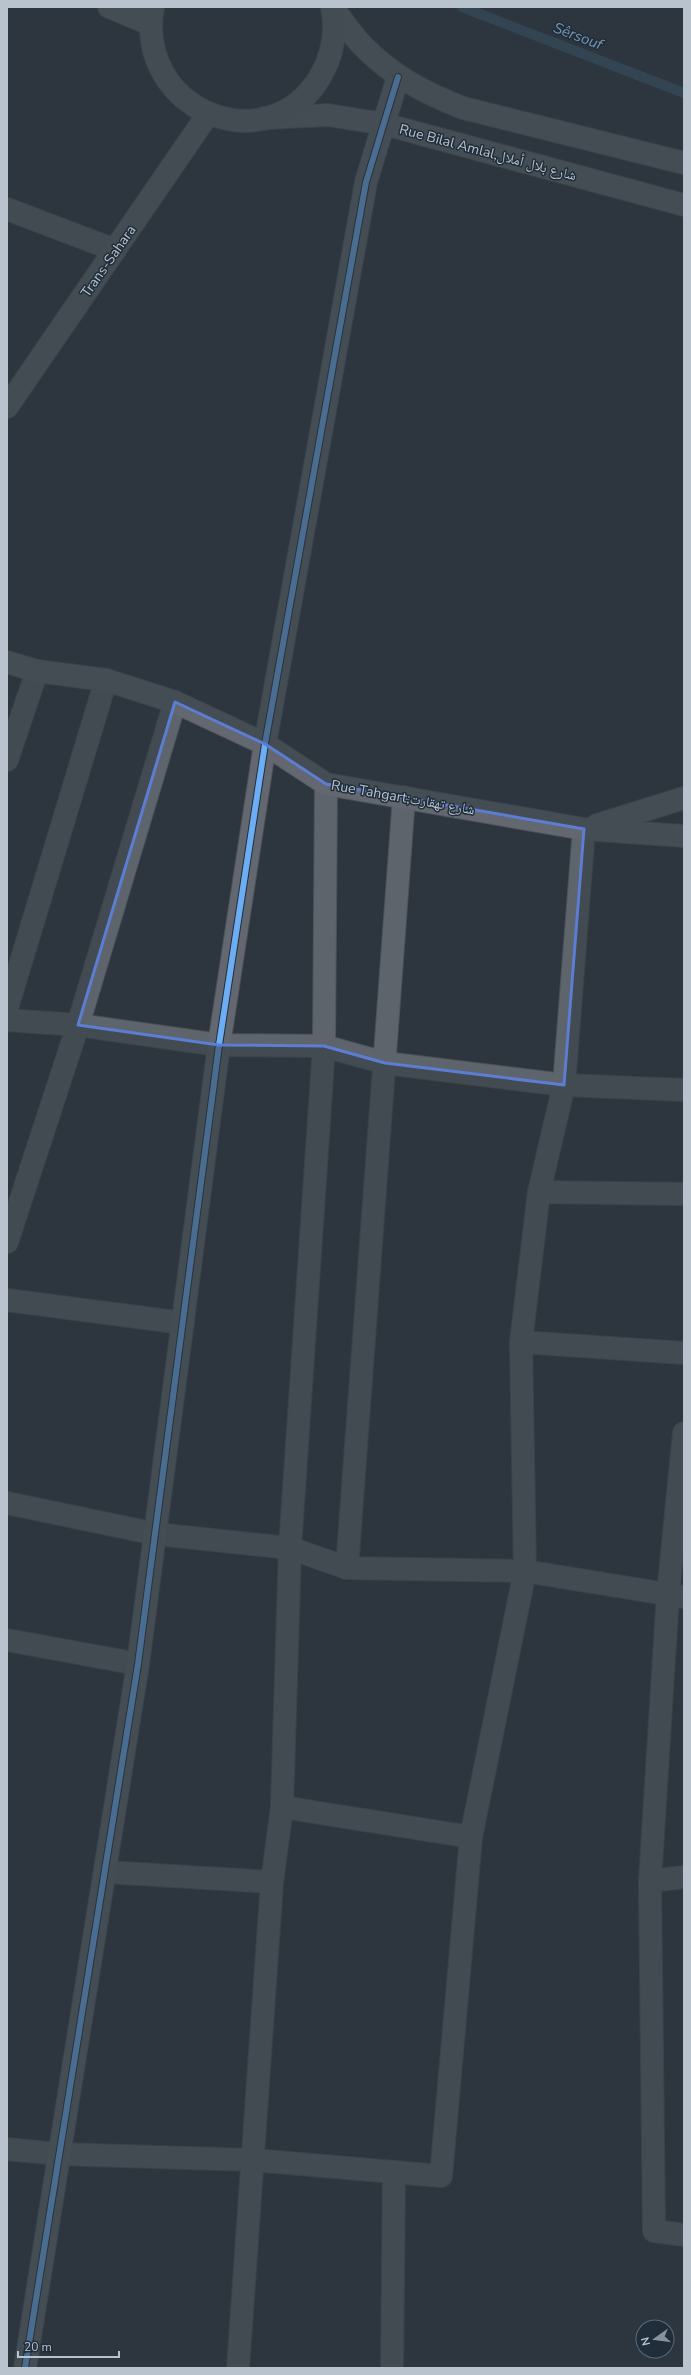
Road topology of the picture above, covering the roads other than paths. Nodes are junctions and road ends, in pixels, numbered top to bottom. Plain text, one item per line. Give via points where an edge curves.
1 (109, 7) edge
2 (332, 7) edge
3 (151, 15) edge
4 (398, 77) junction
5 (208, 114) junction
6 (265, 118) junction
7 (384, 124) junction
8 (684, 163) edge
9 (684, 204) edge
10 (7, 209) edge
11 (115, 250) junction
12 (7, 407) edge
13 (7, 662) edge
14 (37, 671) junction
15 (106, 680) junction
16 (175, 702) junction
17 (265, 744) junction
18 (7, 760) edge
19 (326, 784) junction
20 (404, 797) junction
21 (684, 798) edge
22 (584, 829) junction
23 (684, 836) edge
24 (7, 1008) edge
25 (7, 1020) edge
26 (78, 1025) junction
27 (218, 1045) junction
28 (324, 1046) junction
29 (385, 1063) junction
30 (564, 1085) junction
31 (684, 1090) edge
32 (539, 1192) junction
33 (684, 1194) edge
34 (7, 1242) edge
35 (7, 1300) edge
36 (183, 1323) junction
37 (521, 1342) junction
38 (684, 1353) edge
39 (684, 1433) edge
40 (7, 1503) edge
41 (156, 1534) junction
42 (290, 1548) junction
43 (346, 1568) junction
44 (525, 1571) junction
45 (676, 1596) edge
46 (7, 1640) edge
47 (138, 1664) junction
48 (282, 1807) junction
49 (471, 1837) junction
50 (106, 1872) junction
51 (684, 1878) edge
52 (650, 1881) junction
53 (272, 1882) junction
54 (7, 2149) edge
55 (58, 2154) junction
56 (253, 2160) junction
57 (394, 2174) junction
58 (684, 2235) edge
59 (25, 2368) edge
60 (238, 2368) edge
61 (392, 2368) edge

1 - 3 street
2 - 4 street via 362,46
2 - 6 main road via 334,34 330,55 313,88 292,107
3 - 5 main road via 153,52 165,78 184,100
4 - 7 street
4 - 8 street via 429,95 463,108
5 - 6 main road via 236,121
5 - 11 main road, Trans-Sahara
6 - 7 street, Rue Bilal Amlal,شارع بلال أملال via 328,115
7 - 9 street, Rue Bilal Amlal,شارع بلال أملال
7 - 17 street via 366,182
10 - 11 street
11 - 12 main road, Trans-Sahara
13 - 14 street, Rue Tahgart;شارع تهقارت
14 - 15 street, Rue Tahgart;شارع تهقارت
14 - 18 street
15 - 16 street, Rue Tahgart;شارع تهقارت
15 - 24 street
16 - 17 street, Rue Tahgart;شارع تهقارت
16 - 26 street
17 - 19 street, Rue Tahgart;شارع تهقارت
17 - 27 street
19 - 20 street, Rue Tahgart;شارع تهقارت
19 - 28 street
20 - 22 street, Rue Tahgart;شارع تهقارت
20 - 29 street
21 - 22 street, Rue Tahgart;شارع تهقارت
22 - 23 street, Rue Tahgart;شارع تهقارت
22 - 30 street
25 - 26 street
26 - 27 street
26 - 34 street
27 - 28 street
27 - 36 street
28 - 29 street
28 - 42 street
29 - 30 street
29 - 43 street
30 - 31 street
30 - 32 street
32 - 33 street
32 - 37 street
35 - 36 street
36 - 41 street
37 - 38 street
37 - 44 street
39 - 45 street
40 - 41 street
41 - 42 street
41 - 47 street
42 - 43 street
42 - 48 street
43 - 44 street
44 - 45 street
44 - 49 street
45 - 52 street
46 - 47 street
47 - 50 street
48 - 49 street
48 - 53 street
49 - 57 street via 441,2176
50 - 53 street
50 - 55 street
51 - 52 street
52 - 58 street via 654,2231
53 - 56 street
54 - 55 street
55 - 56 street
55 - 59 street
56 - 57 street
56 - 60 street
57 - 61 street

